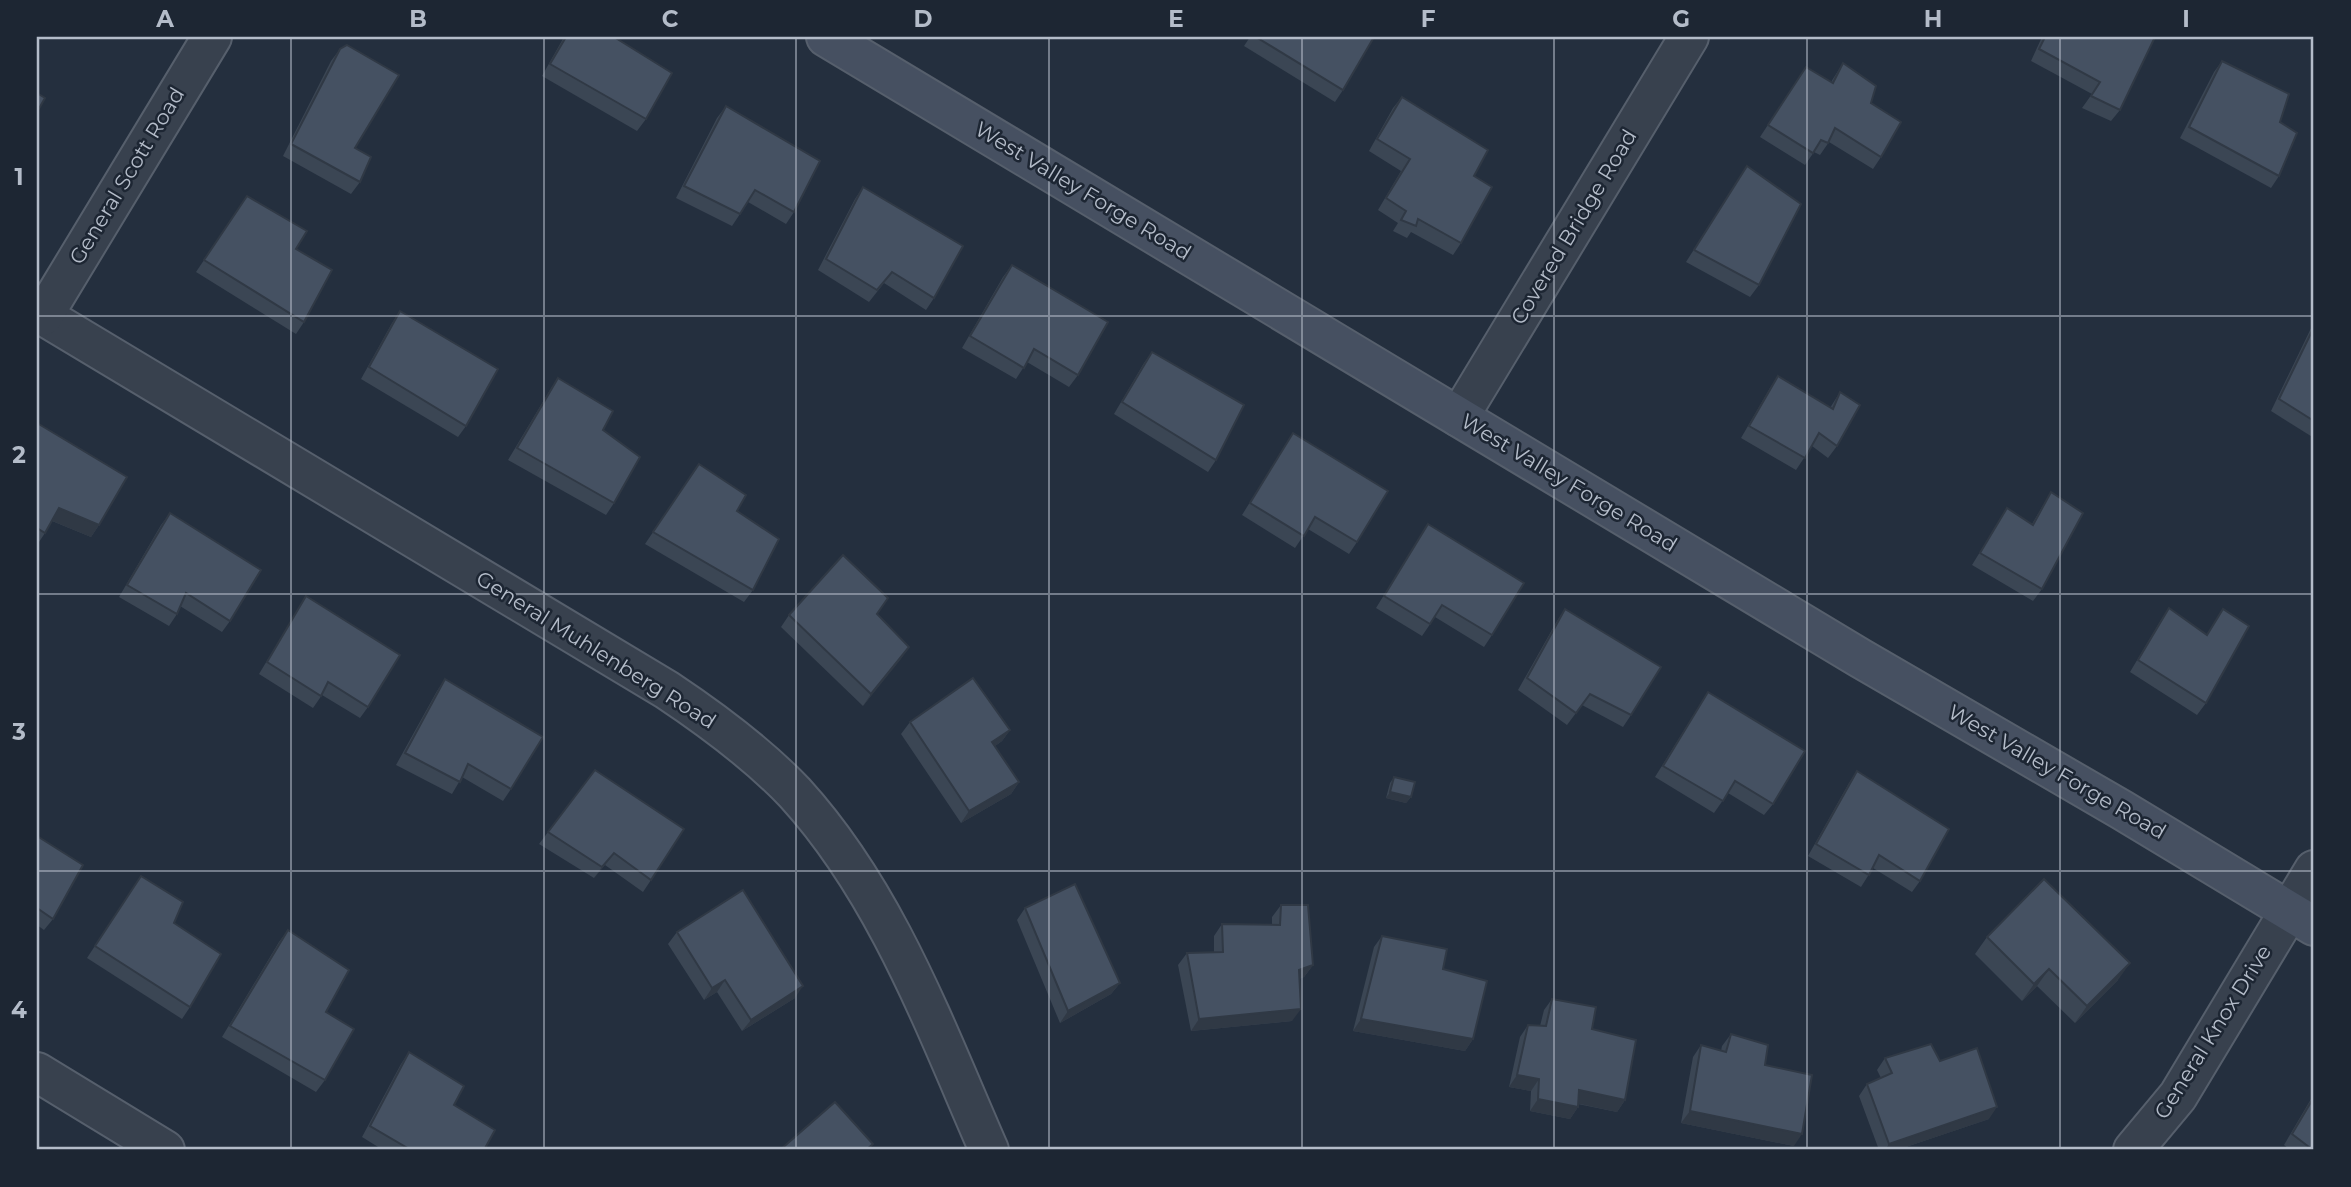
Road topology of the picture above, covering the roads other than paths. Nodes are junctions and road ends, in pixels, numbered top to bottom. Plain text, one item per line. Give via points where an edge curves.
1 (212, 37) edge
2 (826, 37) edge
3 (1689, 37) edge
4 (40, 314) edge
5 (1459, 417) junction
6 (2314, 870) edge
7 (2302, 918) edge
8 (37, 1072) edge
9 (165, 1150) edge
10 (989, 1150) edge
11 (2133, 1150) edge

1 - 4 street, General Scott Road
2 - 5 main road, West Valley Forge Road
3 - 5 street, Covered Bridge Road
4 - 10 street, General Muhlenberg Road via 667,690 755,755 831,835 862,881 912,976
5 - 7 main road, West Valley Forge Road
6 - 7 street, General Knox Drive
7 - 11 street, General Knox Drive via 2178,1096
8 - 9 street

